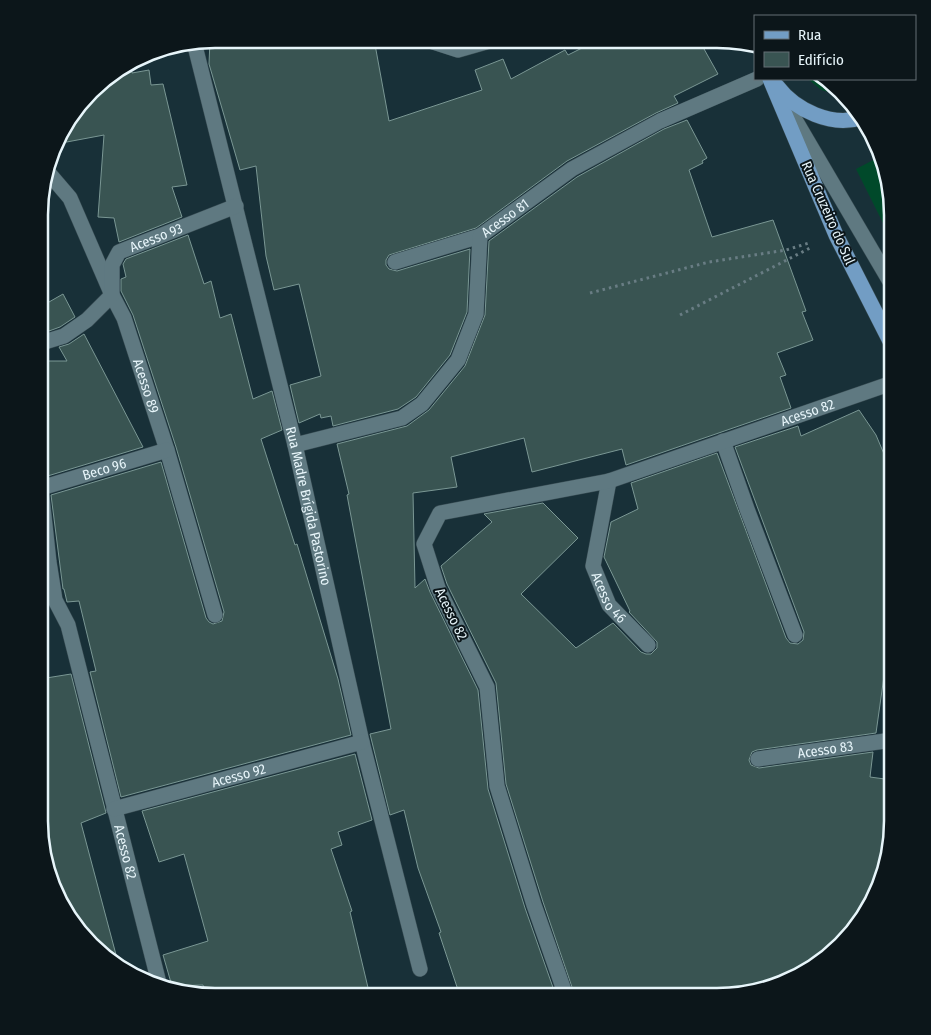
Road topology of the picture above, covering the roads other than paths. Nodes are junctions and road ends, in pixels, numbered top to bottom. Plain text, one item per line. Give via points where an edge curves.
1 (451, 48) edge
2 (465, 48) edge
3 (196, 49) edge
4 (755, 80) edge
5 (771, 80) edge
6 (772, 80) edge
7 (772, 80) edge
8 (853, 119) edge
9 (52, 177) edge
10 (236, 206) junction
11 (480, 236) junction
12 (395, 262) dead end
13 (883, 270) edge
14 (112, 295) junction
15 (883, 327) edge
16 (48, 341) edge
17 (883, 386) edge
18 (723, 441) junction
19 (295, 445) junction
20 (167, 450) junction
21 (609, 481) junction
22 (48, 486) edge
23 (48, 553) edge
24 (215, 615) dead end
25 (795, 635) dead end
26 (648, 645) dead end
27 (883, 741) edge
28 (362, 742) junction
29 (758, 759) dead end
30 (114, 809) junction
31 (420, 968) dead end
32 (159, 978) edge
33 (563, 987) edge

1 - 2 street
3 - 10 street, Rua Madre Brígida Pastorino
4 - 11 street, Acesso 81 via 660,121 572,169
5 - 15 main road, Rua Cruzeiro do Sul via 836,235
6 - 8 main road via 786,97 807,112 832,119
7 - 13 street
9 - 14 street, Acesso 89 via 70,198
10 - 14 street, Acesso 93 via 119,252 112,266
10 - 19 street, Rua Madre Brígida Pastorino
11 - 12 street
11 - 19 street, Acesso 81 via 476,314 458,360 422,404 402,418
14 - 16 street via 87,320 64,336
14 - 20 street, Acesso 89 via 124,318
17 - 18 street, Acesso 82
18 - 21 street, Acesso 82
18 - 25 street
19 - 28 street, Rua Madre Brígida Pastorino
20 - 22 street, Beco 96
20 - 24 street, Acesso 89
21 - 26 street, Acesso 46 via 593,566 609,605
21 - 33 street, Acesso 82 via 440,513 424,544 438,588 487,688 497,786
23 - 30 street, Acesso 82 via 55,600 68,625
27 - 29 street, Acesso 83
28 - 30 street, Acesso 92
28 - 31 street, Rua Madre Brígida Pastorino
30 - 32 street, Acesso 82

